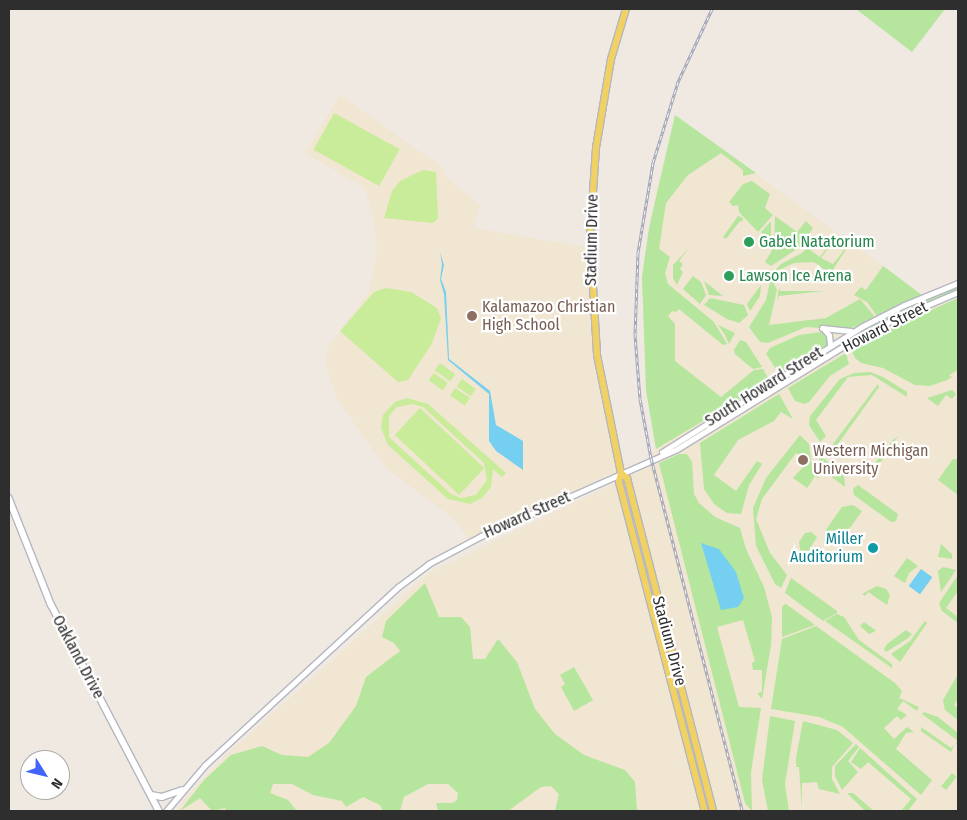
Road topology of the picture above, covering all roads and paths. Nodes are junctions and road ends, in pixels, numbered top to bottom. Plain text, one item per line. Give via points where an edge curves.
1 (626, 9) edge
2 (958, 283) edge
3 (958, 292) edge
4 (861, 327) junction
5 (830, 345) junction
6 (654, 458) junction
7 (621, 473) junction
8 (9, 498) edge
9 (182, 790) junction
10 (151, 795) junction
11 (159, 811) edge
12 (166, 811) edge
13 (705, 811) edge
14 (713, 811) edge

1 - 7 main road, Stadium Drive via 611,59 596,148 590,236 597,355
2 - 4 street, South Howard Street via 904,304
3 - 6 street, Howard Street via 847,344 700,437
4 - 5 street, South Howard Street
4 - 5 street via 847,332 822,328 829,335
5 - 6 street, South Howard Street
6 - 7 street, Howard Street
7 - 9 street, Howard Street via 481,536 418,572 205,765
7 - 13 main road, Stadium Drive via 619,482
7 - 14 main road, Stadium Drive via 627,478
8 - 10 main road, Oakland Drive via 51,604
9 - 10 main road via 162,797
9 - 12 street, Howard Street
10 - 11 main road, Oakland Drive

